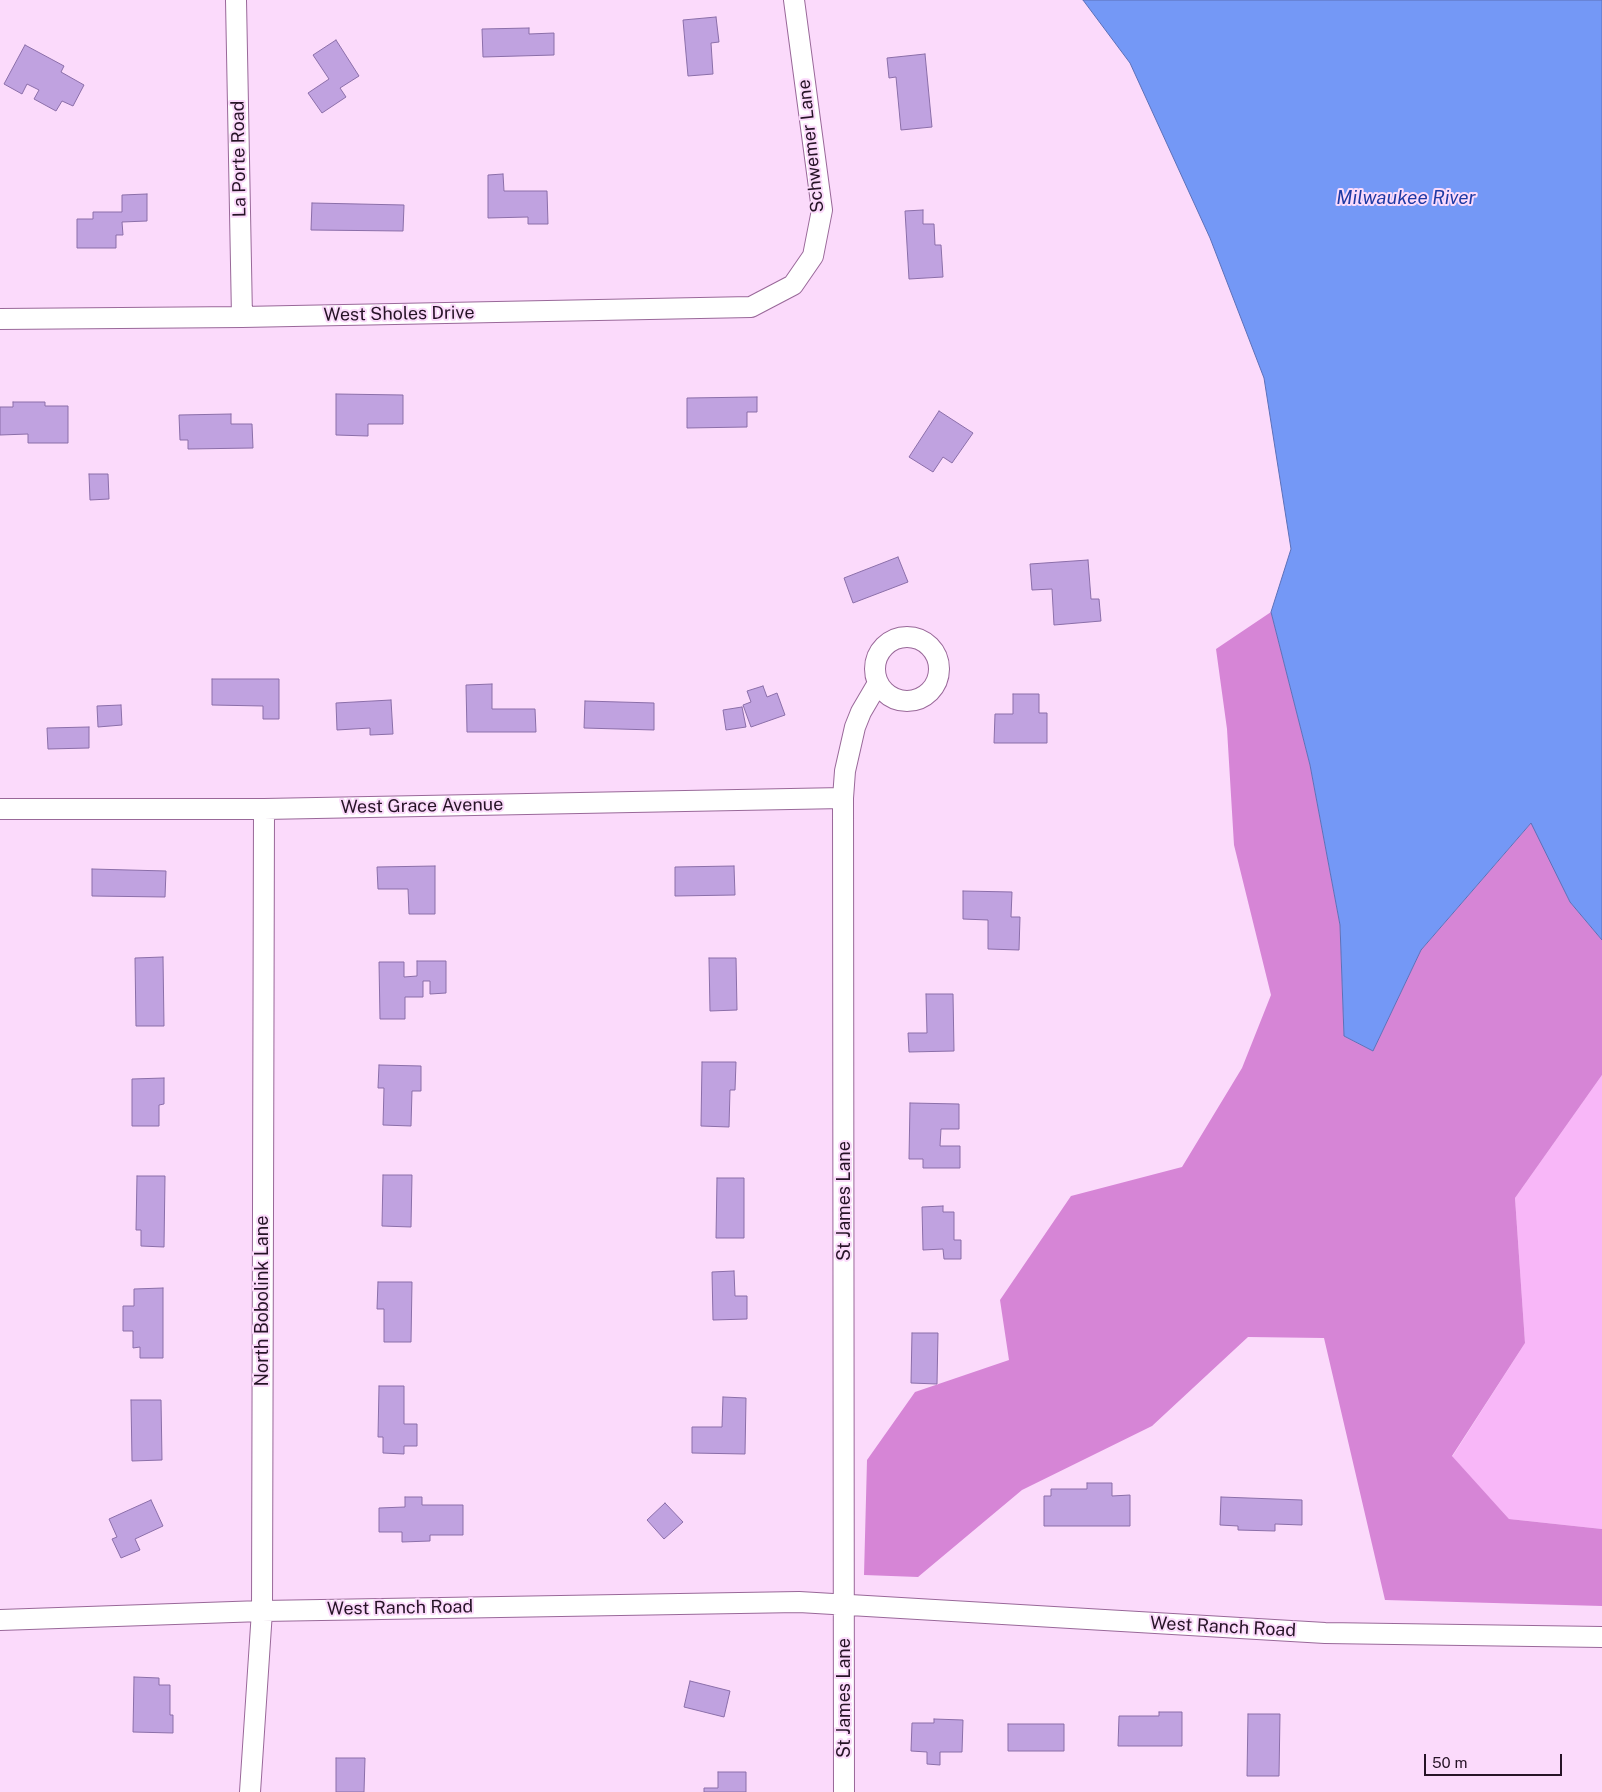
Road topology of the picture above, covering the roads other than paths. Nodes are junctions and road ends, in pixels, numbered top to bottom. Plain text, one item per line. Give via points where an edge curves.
1 (236, 0) edge
2 (794, 0) edge
3 (792, 285) joint
4 (242, 317) junction
5 (0, 319) edge
6 (878, 683) dead end
7 (843, 798) junction
8 (0, 809) edge
9 (264, 809) junction
10 (844, 1604) junction
11 (262, 1611) junction
12 (0, 1620) edge
13 (1602, 1637) edge
14 (250, 1792) edge
15 (844, 1792) edge

1 - 4 street, La Porte Road
2 - 3 street, Schwemer Lane via 822,210 813,256
3 - 4 street, West Sholes Drive via 752,307
4 - 5 street, West Sholes Drive
6 - 7 street, St James Lane via 854,727
7 - 9 street, West Grace Avenue
7 - 10 street, St James Lane
8 - 9 street, West Grace Avenue
9 - 11 street, North Bobolink Lane
10 - 11 street, West Ranch Road via 799,1602
10 - 13 street, West Ranch Road via 1325,1632
10 - 15 street, St James Lane
11 - 12 street, West Ranch Road
11 - 14 street, North Bobolink Lane

